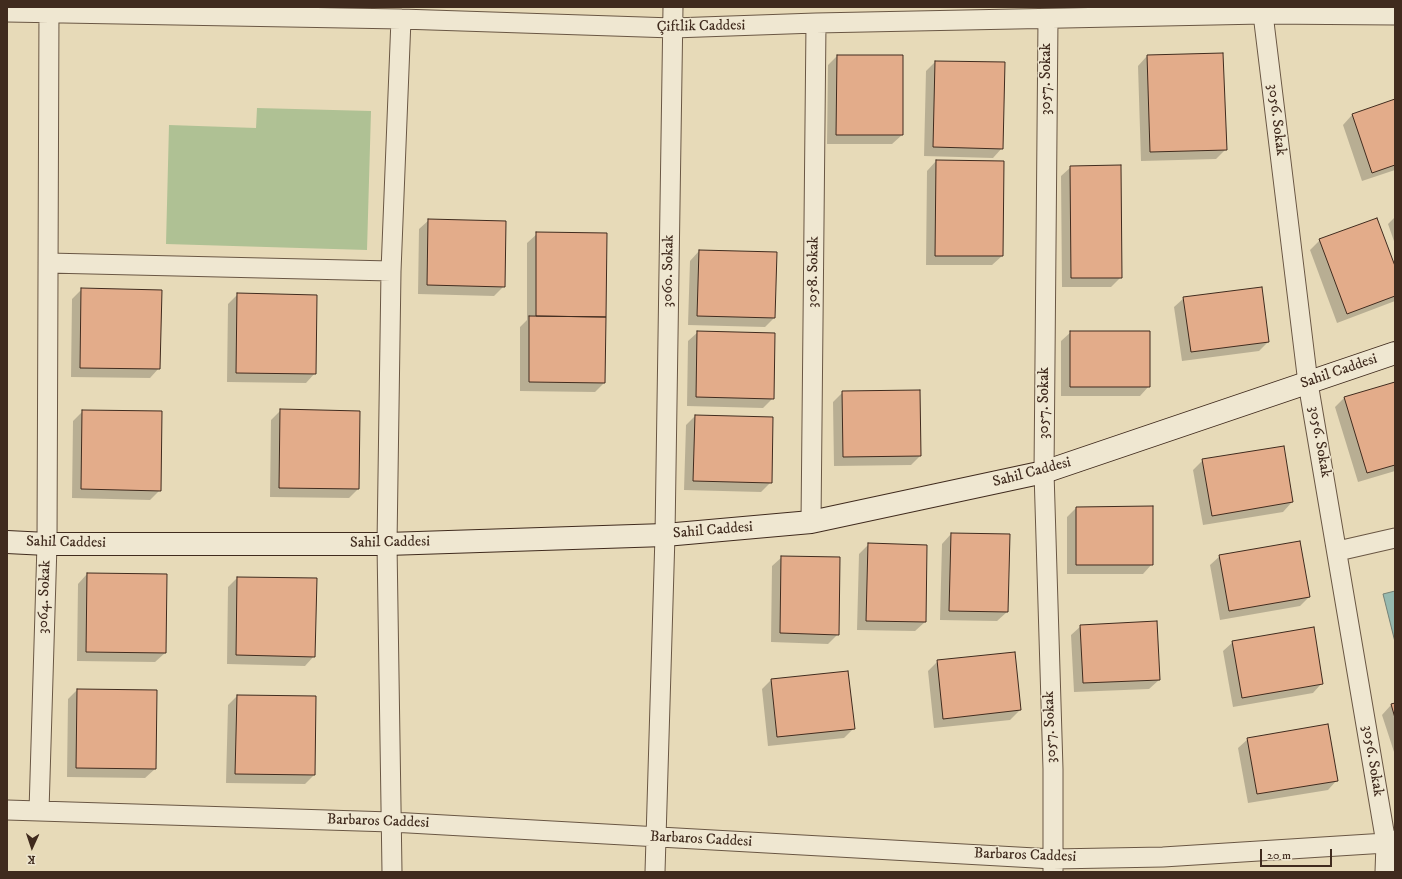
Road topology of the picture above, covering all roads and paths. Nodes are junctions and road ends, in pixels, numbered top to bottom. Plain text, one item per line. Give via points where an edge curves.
1 (673, 7) edge
2 (48, 10) edge
3 (7, 12) edge
4 (1097, 13) edge
5 (1263, 14) junction
6 (1395, 15) edge
7 (400, 19) junction
8 (1048, 19) junction
9 (816, 23) junction
10 (673, 28) junction
11 (48, 263) junction
12 (391, 271) junction
13 (1395, 353) edge
14 (1308, 382) junction
15 (1044, 472) junction
16 (811, 522) junction
17 (665, 535) junction
18 (1395, 538) edge
19 (7, 542) edge
20 (47, 544) junction
21 (387, 544) junction
22 (1338, 551) junction
23 (7, 810) edge
24 (39, 811) junction
25 (391, 822) junction
26 (656, 837) junction
27 (1390, 841) edge
28 (1053, 866) edge
29 (392, 872) edge
30 (655, 872) edge
31 (1385, 872) edge

1 - 10 street, 3060. Sokak
2 - 3 street, Çiftlik Caddesi
2 - 7 street, Çiftlik Caddesi
2 - 11 street, 3064. Sokak
4 - 5 street, Çiftlik Caddesi
4 - 8 street, Çiftlik Caddesi
5 - 6 street, Çiftlik Caddesi
5 - 14 street, 3056. Sokak
7 - 10 street, Çiftlik Caddesi
7 - 12 street
8 - 9 street, Çiftlik Caddesi
8 - 15 street, 3057. Sokak
9 - 10 street, Çiftlik Caddesi
9 - 16 street, 3058. Sokak
10 - 17 street, 3060. Sokak
11 - 12 street
11 - 20 street, 3064. Sokak
12 - 21 street
13 - 14 street, Sahil Caddesi
14 - 15 street, Sahil Caddesi
14 - 22 street, 3056. Sokak
15 - 16 street, Sahil Caddesi
15 - 28 street, 3057. Sokak via 1053,769
16 - 17 street, Sahil Caddesi
17 - 21 street, Sahil Caddesi
17 - 26 street, 3060. Sokak
18 - 22 street
19 - 20 street, Sahil Caddesi
20 - 21 street, Sahil Caddesi
20 - 24 street, 3064. Sokak
21 - 25 street
22 - 27 street, 3056. Sokak
23 - 24 street, Barbaros Caddesi
24 - 25 street, Barbaros Caddesi
25 - 26 street, Barbaros Caddesi
25 - 29 street
26 - 28 street, Barbaros Caddesi
26 - 30 street, 3060. Sokak
27 - 28 street, Barbaros Caddesi
27 - 31 street, 3056. Sokak

